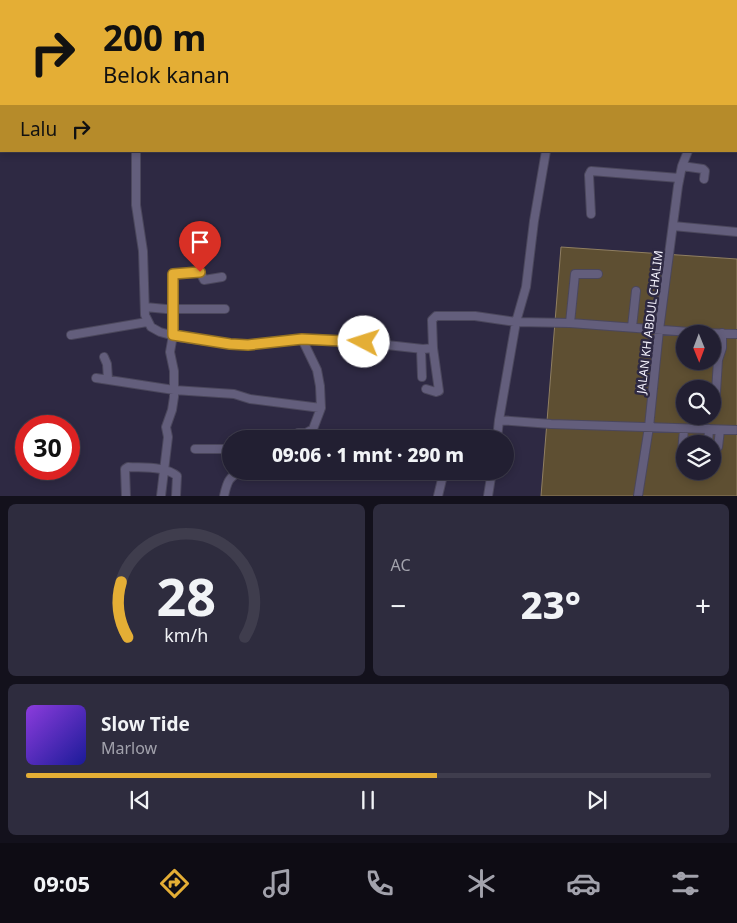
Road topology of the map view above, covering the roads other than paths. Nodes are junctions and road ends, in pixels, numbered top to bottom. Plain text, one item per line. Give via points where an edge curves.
1 (136, 152) edge
2 (546, 152) edge
3 (688, 152) edge
4 (682, 166) junction
5 (679, 178) junction
6 (704, 179) dead end
7 (591, 214) dead end
8 (673, 226) junction
9 (737, 232) edge
10 (598, 274) dead end
11 (222, 277) dead end
12 (636, 291) dead end
13 (145, 306) junction
14 (174, 309) junction
15 (225, 309) dead end
16 (147, 322) junction
17 (516, 322) junction
18 (570, 323) junction
19 (632, 327) junction
20 (658, 330) junction
21 (722, 333) junction
22 (737, 334) edge
23 (72, 335) dead end
24 (173, 335) junction
25 (302, 339) junction
26 (433, 348) junction
27 (417, 349) junction
28 (104, 358) dead end
29 (422, 377) dead end
30 (96, 378) dead end
31 (108, 379) junction
32 (717, 380) edge
33 (426, 389) dead end
34 (174, 390) junction
35 (321, 408) junction
36 (500, 420) junction
37 (649, 428) junction
38 (684, 429) junction
39 (709, 429) junction
40 (311, 430) edge
41 (498, 430) edge
42 (720, 430) junction
43 (737, 430) edge
44 (684, 435) edge
45 (709, 435) edge
46 (719, 435) edge
47 (194, 449) dead end
48 (222, 449) edge
49 (163, 470) junction
50 (228, 480) edge
51 (442, 480) edge
52 (491, 480) edge
53 (126, 496) edge
54 (161, 496) edge
55 (176, 496) edge
56 (224, 496) edge
57 (438, 496) edge
58 (488, 496) edge
59 (638, 496) edge

1 - 13 street via 136,205 143,251
2 - 17 street via 526,287
3 - 4 street, JALAN KH ABDUL CHALIM
4 - 5 street, JALAN KH ABDUL CHALIM
4 - 6 street via 703,169
5 - 7 street via 591,171
5 - 8 street, JALAN KH ABDUL CHALIM
8 - 9 street
8 - 20 street, JALAN KH ABDUL CHALIM
10 - 18 street via 575,274
11 - 14 street via 204,280 200,272 173,274
12 - 19 street
13 - 14 street
13 - 16 street
14 - 15 street
14 - 24 street
16 - 23 street
16 - 24 street via 160,332
17 - 18 street
17 - 26 street via 475,316 436,316 432,320
17 - 36 street
18 - 19 street
19 - 20 street
20 - 21 street
20 - 37 street, JALAN KH ABDUL CHALIM
21 - 22 street
21 - 32 street
24 - 25 street via 248,345
24 - 34 street via 170,352
25 - 27 street
25 - 35 street via 317,370
26 - 27 street
26 - 33 street via 439,390
27 - 29 street
28 - 31 street
30 - 31 street
31 - 34 street
34 - 35 street via 234,394
34 - 49 street via 166,427 168,437
35 - 40 street
36 - 37 street
36 - 41 street
37 - 38 street
37 - 59 street, JALAN KH ABDUL CHALIM
38 - 39 street
38 - 44 street
39 - 42 street
39 - 45 street
42 - 43 street
42 - 46 street
47 - 48 street
49 - 53 street via 126,468
49 - 54 street
49 - 55 street via 178,476
50 - 56 street
51 - 57 street
52 - 58 street

